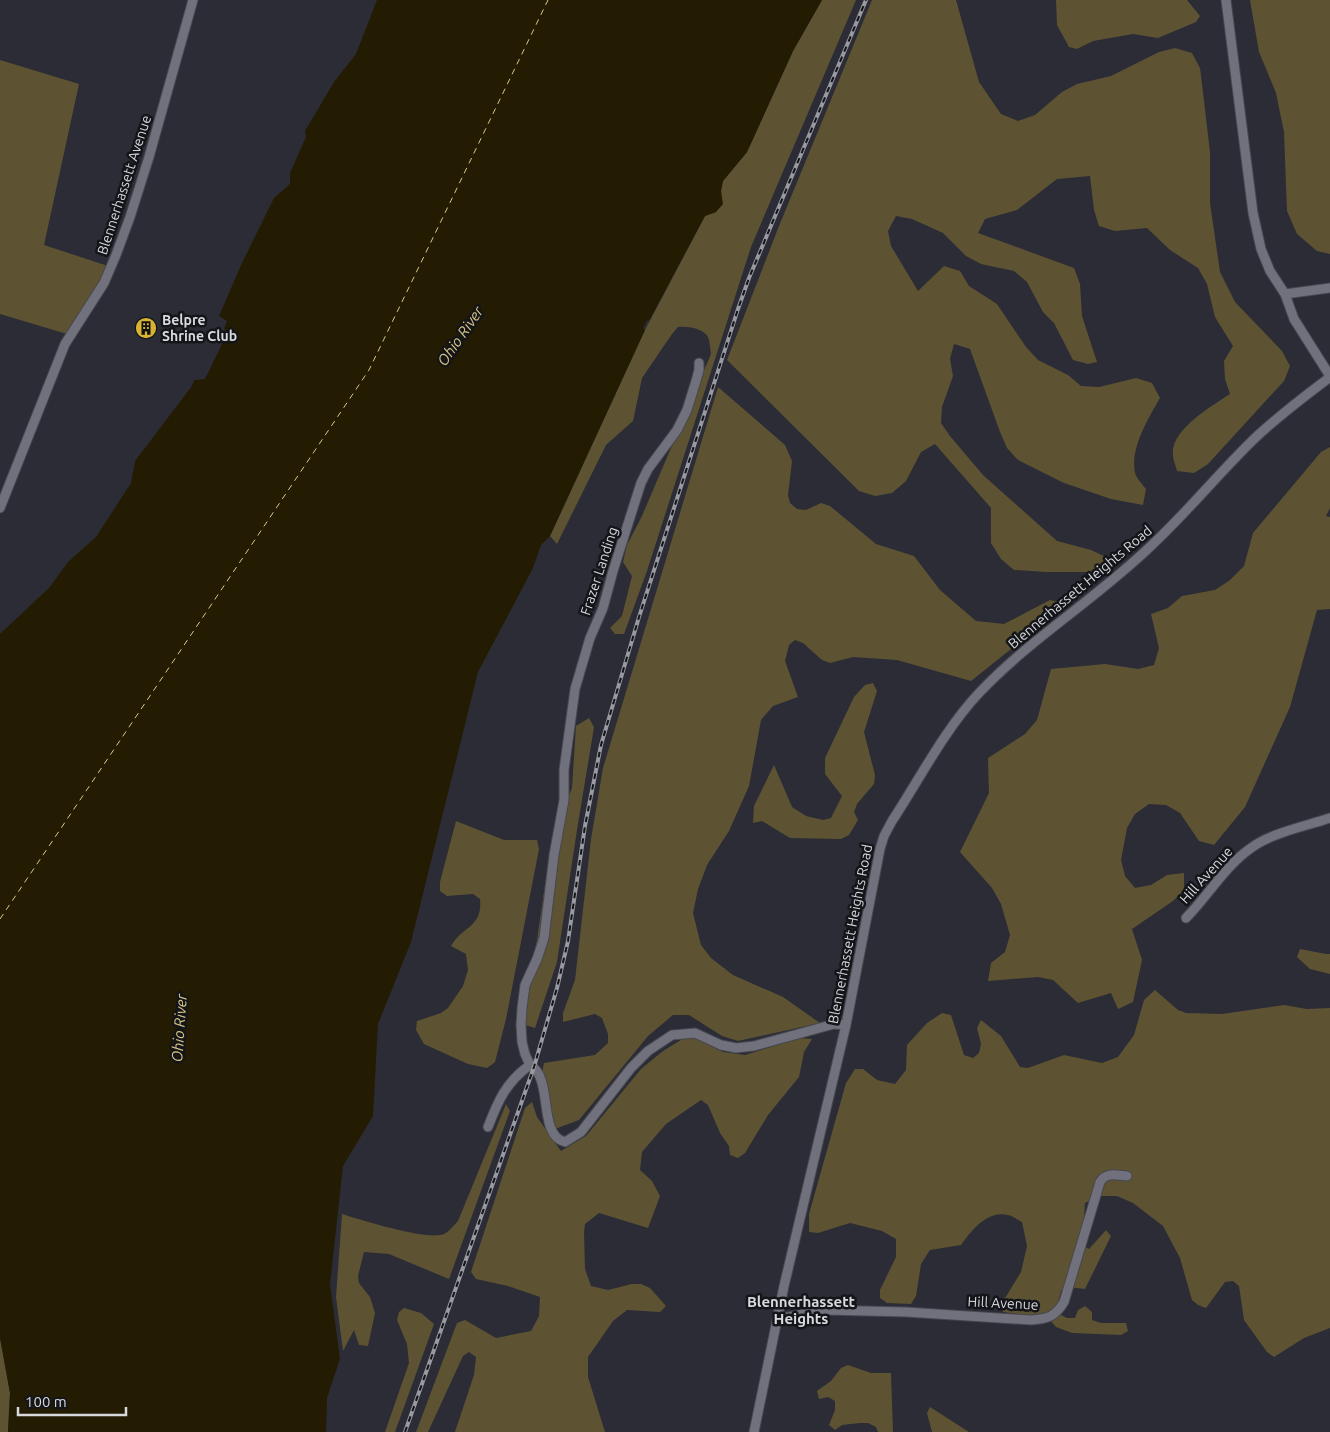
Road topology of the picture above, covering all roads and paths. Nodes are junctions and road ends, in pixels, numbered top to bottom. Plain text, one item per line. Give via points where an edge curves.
1 (193, 0) edge
2 (1226, 0) edge
3 (1330, 288) edge
4 (1285, 294) junction
5 (699, 363) dead end
6 (1330, 377) edge
7 (0, 508) edge
8 (1330, 818) edge
9 (1186, 918) dead end
10 (846, 1025) junction
11 (530, 1065) junction
12 (488, 1127) dead end
13 (1127, 1176) dead end
14 (778, 1319) junction
15 (754, 1432) edge

1 - 7 street, Blennerhassett Avenue via 150,152 116,255 104,283 64,348
2 - 4 street via 1254,213 1264,256
3 - 4 street
4 - 6 street via 1294,319
5 - 11 street, Frazer Landing via 686,410 642,483 575,689 564,770 564,800 544,938 525,985 522,1008 522,1042
6 - 10 street, Blennerhassett Heights Road via 1254,439 1154,544 1018,657 978,694 960,716 884,836
8 - 9 street, Hill Avenue via 1251,847 1232,864
10 - 11 street, Frazer Landing via 834,1024 736,1048 695,1033 672,1035 630,1068 581,1132 565,1142 559,1141 554,1134 544,1090 534,1067
10 - 14 street, Blennerhassett Heights Road
11 - 12 street via 505,1090
13 - 14 street, Hill Avenue via 1106,1175 1100,1182 1064,1302 1044,1319 825,1310
14 - 15 street, Blennerhassett Heights Road

